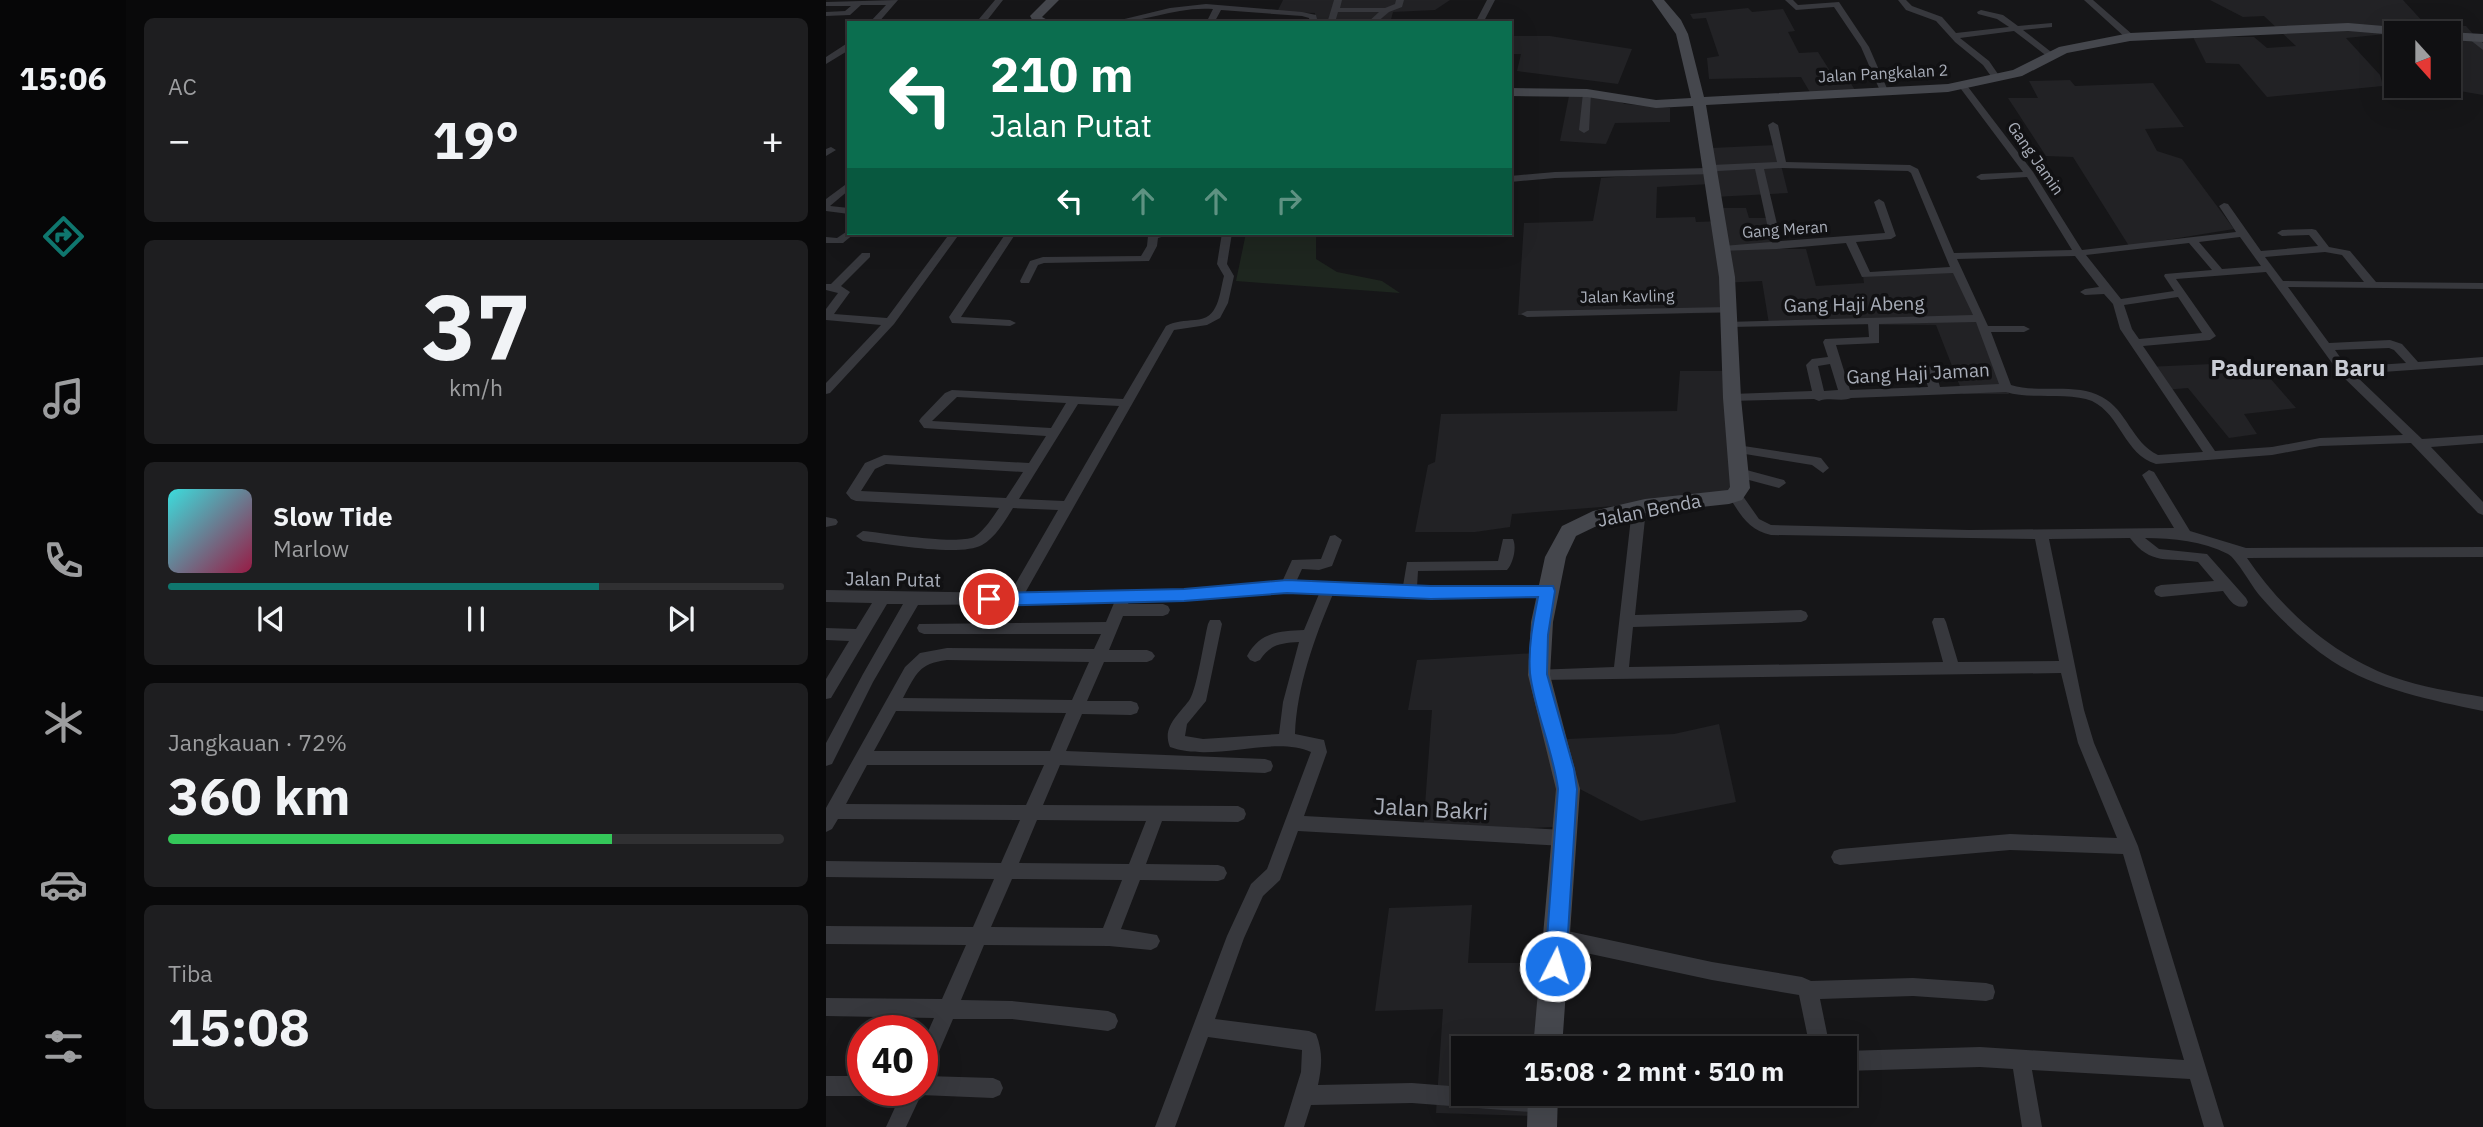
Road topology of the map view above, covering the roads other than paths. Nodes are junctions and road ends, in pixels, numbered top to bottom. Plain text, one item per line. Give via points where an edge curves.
1 (999, 0) edge
2 (1052, 0) edge
3 (1278, 0) edge
4 (1338, 0) edge
5 (1400, 0) edge
6 (1491, 0) edge
7 (1658, 0) edge
8 (1789, 0) edge
9 (2088, 0) edge
10 (893, 1) edge
11 (859, 3) junction
12 (826, 4) edge
13 (1902, 4) edge
14 (1218, 7) junction
15 (1335, 10) junction
16 (1386, 10) junction
17 (1274, 12) junction
18 (1981, 12) dead end
19 (826, 14) edge
20 (875, 21) edge
21 (982, 21) edge
22 (1040, 21) edge
23 (1121, 21) edge
24 (1211, 21) edge
25 (1314, 21) edge
26 (1336, 21) edge
27 (1373, 21) edge
28 (1480, 21) edge
29 (2049, 25) dead end
30 (2017, 29) junction
31 (2384, 30) edge
32 (1955, 36) junction
33 (2130, 37) junction
34 (2477, 37) edge
35 (847, 47) edge
36 (2483, 48) edge
37 (2052, 55) junction
38 (826, 61) edge
39 (1996, 77) junction
40 (1962, 85) junction
41 (1512, 92) edge
42 (1587, 93) junction
43 (1885, 93) junction
44 (1700, 102) junction
45 (1773, 124) dead end
46 (1584, 130) dead end
47 (1782, 165) junction
48 (1759, 166) junction
49 (1712, 169) junction
50 (2030, 174) junction
51 (1981, 177) dead end
52 (1512, 179) edge
53 (847, 187) edge
54 (1880, 202) dead end
55 (826, 206) edge
56 (2224, 206) dead end
57 (847, 211) edge
58 (2301, 219) dead end
59 (2312, 232) junction
60 (2282, 233) dead end
61 (2243, 234) junction
62 (847, 235) edge
63 (954, 235) edge
64 (1010, 235) edge
65 (1159, 235) edge
66 (1227, 235) edge
67 (2191, 239) junction
68 (826, 240) edge
69 (1850, 241) junction
70 (1777, 246) junction
71 (1723, 249) junction
72 (2325, 249) junction
73 (2079, 253) junction
74 (2029, 254) junction
75 (2258, 254) junction
76 (866, 255) dead end
77 (1950, 256) junction
78 (2036, 266) dead end
79 (2269, 268) junction
80 (1957, 270) junction
81 (2220, 273) junction
82 (1025, 281) dead end
83 (2281, 284) junction
84 (2373, 285) junction
85 (2483, 286) edge
86 (830, 287) edge
87 (2107, 290) junction
88 (2085, 292) dead end
89 (2180, 293) junction
90 (2118, 303) junction
91 (1527, 314) dead end
92 (1729, 317) junction
93 (890, 322) junction
94 (1872, 322) junction
95 (1010, 323) dead end
96 (1982, 323) junction
97 (2024, 329) dead end
98 (2136, 343) junction
99 (2326, 347) junction
100 (1835, 360) junction
101 (2483, 361) edge
102 (2414, 365) junction
103 (1929, 370) dead end
104 (2344, 371) junction
105 (827, 385) edge
106 (2006, 388) junction
107 (1936, 391) junction
108 (1846, 396) junction
109 (1819, 397) junction
110 (1732, 398) junction
111 (1074, 400) junction
112 (1128, 403) junction
113 (1053, 432) junction
114 (2483, 439) edge
115 (2416, 442) junction
116 (1737, 449) junction
117 (2212, 456) junction
118 (1031, 468) junction
119 (1823, 468) dead end
120 (1739, 473) junction
121 (2149, 475) dead end
122 (1779, 483) dead end
123 (1735, 495) junction
124 (1008, 504) junction
125 (1068, 506) junction
126 (1639, 509) junction
127 (2483, 510) edge
128 (2134, 534) junction
129 (2185, 534) junction
130 (2042, 535) junction
131 (863, 536) dead end
132 (1335, 540) dead end
133 (1508, 543) dead end
134 (2236, 552) junction
135 (2483, 552) edge
136 (2227, 585) junction
137 (1287, 587) junction
138 (1329, 587) junction
139 (1547, 591) junction
140 (2161, 591) dead end
141 (1409, 592) junction
142 (826, 596) edge
143 (882, 599) junction
144 (914, 599) junction
145 (1014, 599) junction
146 (2241, 602) dead end
147 (1122, 604) junction
148 (1163, 610) dead end
149 (1801, 616) dead end
150 (1629, 621) junction
151 (1939, 622) dead end
152 (1215, 624) dead end
153 (924, 628) dead end
154 (1111, 628) junction
155 (826, 634) edge
156 (859, 635) junction
157 (1310, 636) junction
158 (1101, 655) junction
159 (1147, 656) dead end
160 (1255, 656) dead end
161 (2066, 667) junction
162 (1952, 668) junction
163 (1621, 673) junction
164 (1539, 674) junction
165 (829, 684) edge
166 (893, 704) junction
167 (2483, 705) edge
168 (1079, 706) junction
169 (1131, 708) dead end
170 (1287, 740) junction
171 (863, 758) junction
172 (1055, 758) junction
173 (826, 759) edge
174 (1265, 766) dead end
175 (1030, 811) junction
176 (1157, 813) junction
177 (1238, 814) dead end
178 (830, 817) edge
179 (1295, 823) junction
180 (1564, 838) junction
181 (2129, 846) junction
182 (1840, 857) dead end
183 (826, 870) edge
184 (1005, 873) junction
185 (1135, 873) junction
186 (1218, 873) dead end
187 (826, 935) edge
188 (1109, 937) junction
189 (976, 938) junction
190 (1558, 938) junction
191 (1151, 941) dead end
192 (1809, 990) junction
193 (1986, 992) dead end
194 (826, 1007) edge
195 (947, 1009) junction
196 (1108, 1021) dead end
197 (1202, 1027) junction
198 (938, 1030) edge
199 (1548, 1036) edge
200 (1818, 1036) edge
201 (1857, 1061) edge
202 (2021, 1061) junction
203 (2196, 1069) junction
204 (826, 1086) edge
205 (847, 1086) edge
206 (938, 1086) edge
207 (993, 1088) dead end
208 (1303, 1095) junction
209 (905, 1106) edge
210 (1542, 1108) edge
211 (896, 1127) edge
212 (1165, 1127) edge
213 (1293, 1127) edge
214 (2032, 1127) edge
215 (2214, 1127) edge

1 - 21 street
2 - 22 street via 1036,16
3 - 17 street
4 - 15 street
5 - 16 street
6 - 28 street
7 - 44 street via 1679,29
8 - 43 street via 1796,8 1836,4 1865,47
9 - 33 street
10 - 11 street
10 - 20 street
11 - 12 street
11 - 19 street via 847,13
13 - 32 street via 1939,19
14 - 17 street
14 - 23 street via 1170,10
14 - 24 street
15 - 16 street
15 - 26 street via 1332,20
16 - 27 street
17 - 25 street via 1308,15
18 - 30 street via 2000,17
29 - 30 street
30 - 32 street
30 - 37 street
31 - 33 street, Jalan Pangkalan 2 via 2348,27
32 - 39 street
33 - 37 street, Jalan Pangkalan 2
34 - 36 street
35 - 38 street
37 - 39 street, Jalan Pangkalan 2 via 2017,73
39 - 40 street, Jalan Pangkalan 2
40 - 43 street, Jalan Pangkalan 2
40 - 50 street, Gang Jamin
41 - 42 street, Jalan Pangkalan 2
42 - 44 street, Jalan Pangkalan 2 via 1656,104
42 - 46 street
43 - 44 street, Jalan Pangkalan 2
44 - 49 street
45 - 47 street
47 - 48 street
47 - 77 street via 1910,168
48 - 49 street
48 - 70 street
49 - 52 street
49 - 71 street
50 - 51 street
50 - 73 street, Gang Jamin
53 - 55 street
54 - 69 street, Gang Meran via 1892,235
55 - 57 street
56 - 61 street
58 - 59 street
59 - 60 street
59 - 72 street
61 - 67 street
61 - 75 street
62 - 68 street via 839,241
63 - 93 street
64 - 95 street via 955,317 960,322
65 - 82 street via 1153,236 1145,259 1043,260 1034,263
66 - 112 street via 1222,264 1229,276 1217,316 1208,324 1170,328
67 - 73 street
67 - 81 street
69 - 70 street, Gang Meran
69 - 80 street via 1866,275
70 - 71 street, Gang Meran
71 - 92 street
72 - 75 street
72 - 84 street via 2346,253
73 - 74 street
73 - 87 street, Gang Jamin
74 - 77 street
74 - 78 street
75 - 79 street
76 - 86 street
77 - 80 street
79 - 81 street
79 - 83 street
80 - 96 street
81 - 89 street via 2169,276
83 - 84 street
83 - 99 street
84 - 85 street
86 - 93 street via 845,292 826,317
87 - 88 street
87 - 90 street, Gang Jamin
89 - 90 street
89 - 98 street via 2210,337
90 - 98 street, Gang Jamin
91 - 92 street, Jalan Kavling
92 - 94 street, Gang Haji Abeng
92 - 110 street
93 - 105 street
94 - 96 street, Gang Haji Abeng
94 - 100 street via 1875,340 1829,342
96 - 97 street, Gang Haji Abeng
96 - 106 street
98 - 117 street, Gang Jamin
99 - 102 street via 2390,344
99 - 104 street
100 - 108 street
100 - 109 street via 1812,365
101 - 102 street
102 - 104 street
103 - 107 street
104 - 115 street
106 - 107 street, Gang Haji Jaman
106 - 117 street, Gang Haji Jaman via 2098,399 2143,452 2156,460
107 - 108 street, Gang Haji Jaman
108 - 109 street, Gang Haji Jaman
109 - 110 street, Gang Haji Jaman
110 - 116 street
111 - 112 street
111 - 113 street
111 - 113 street via 956,393 925,421 938,426
112 - 125 street
113 - 118 street
114 - 115 street, Gang Haji Jaman
115 - 117 street, Gang Haji Jaman via 2320,442
115 - 127 street
116 - 119 street via 1809,460
116 - 120 street
118 - 124 street
118 - 124 street via 884,459 870,466 853,493
120 - 122 street
120 - 123 street via 1740,488
121 - 129 street
123 - 126 street, Jalan Benda
123 - 130 street via 1762,529
124 - 125 street
124 - 131 street via 980,541
125 - 145 street
126 - 139 street, Jalan Benda via 1583,523 1567,532
126 - 150 street
128 - 129 street
128 - 130 street
128 - 136 street via 2144,548 2158,554 2202,558
129 - 134 street
130 - 161 street
132 - 137 street via 1327,562 1297,564
133 - 141 street via 1502,566 1412,566
134 - 135 street
134 - 167 street via 2294,624 2334,653 2377,678
136 - 140 street
136 - 146 street
137 - 138 street, Jalan Putat
137 - 147 street, Jalan Putat
138 - 141 street, Jalan Putat
138 - 157 street
139 - 141 street, Jalan Putat
139 - 164 street, Jalan Benda via 1539,635
142 - 143 street, Jalan Putat
143 - 144 street, Jalan Putat
143 - 156 street
144 - 145 street, Jalan Putat
144 - 173 street
145 - 147 street, Jalan Putat
147 - 148 street
147 - 154 street
149 - 150 street
150 - 163 street
151 - 162 street
152 - 170 street via 1198,701 1180,721 1176,742 1203,746
153 - 154 street
154 - 158 street
155 - 156 street
156 - 165 street
157 - 160 street via 1261,643
157 - 170 street via 1292,701
158 - 159 street
158 - 166 street via 934,655 917,662
158 - 168 street
161 - 162 street
161 - 181 street via 2086,743
162 - 163 street
163 - 164 street
164 - 180 street, Jalan Benda via 1565,769
166 - 168 street
166 - 171 street
168 - 169 street
168 - 172 street
170 - 179 street via 1318,745 1319,752
171 - 172 street
171 - 178 street
172 - 174 street
172 - 175 street
175 - 176 street
175 - 178 street
175 - 184 street
176 - 177 street
176 - 185 street
179 - 180 street, Jalan Bakri
179 - 197 street via 1274,874 1257,890 1247,910
180 - 190 street, Jalan Benda
181 - 182 street via 2010,842
181 - 203 street
183 - 184 street
184 - 185 street
184 - 189 street
185 - 186 street
185 - 188 street
187 - 189 street
188 - 189 street
188 - 191 street
189 - 195 street
190 - 192 street
190 - 199 street, Jalan Benda
192 - 193 street via 1913,987
192 - 200 street
194 - 195 street
195 - 196 street via 1012,1010
195 - 198 street
197 - 208 street via 1309,1041 1312,1056
197 - 212 street
201 - 202 street
202 - 203 street
202 - 214 street
203 - 215 street
204 - 205 street
206 - 207 street
208 - 210 street via 1412,1093
208 - 213 street
209 - 211 street

